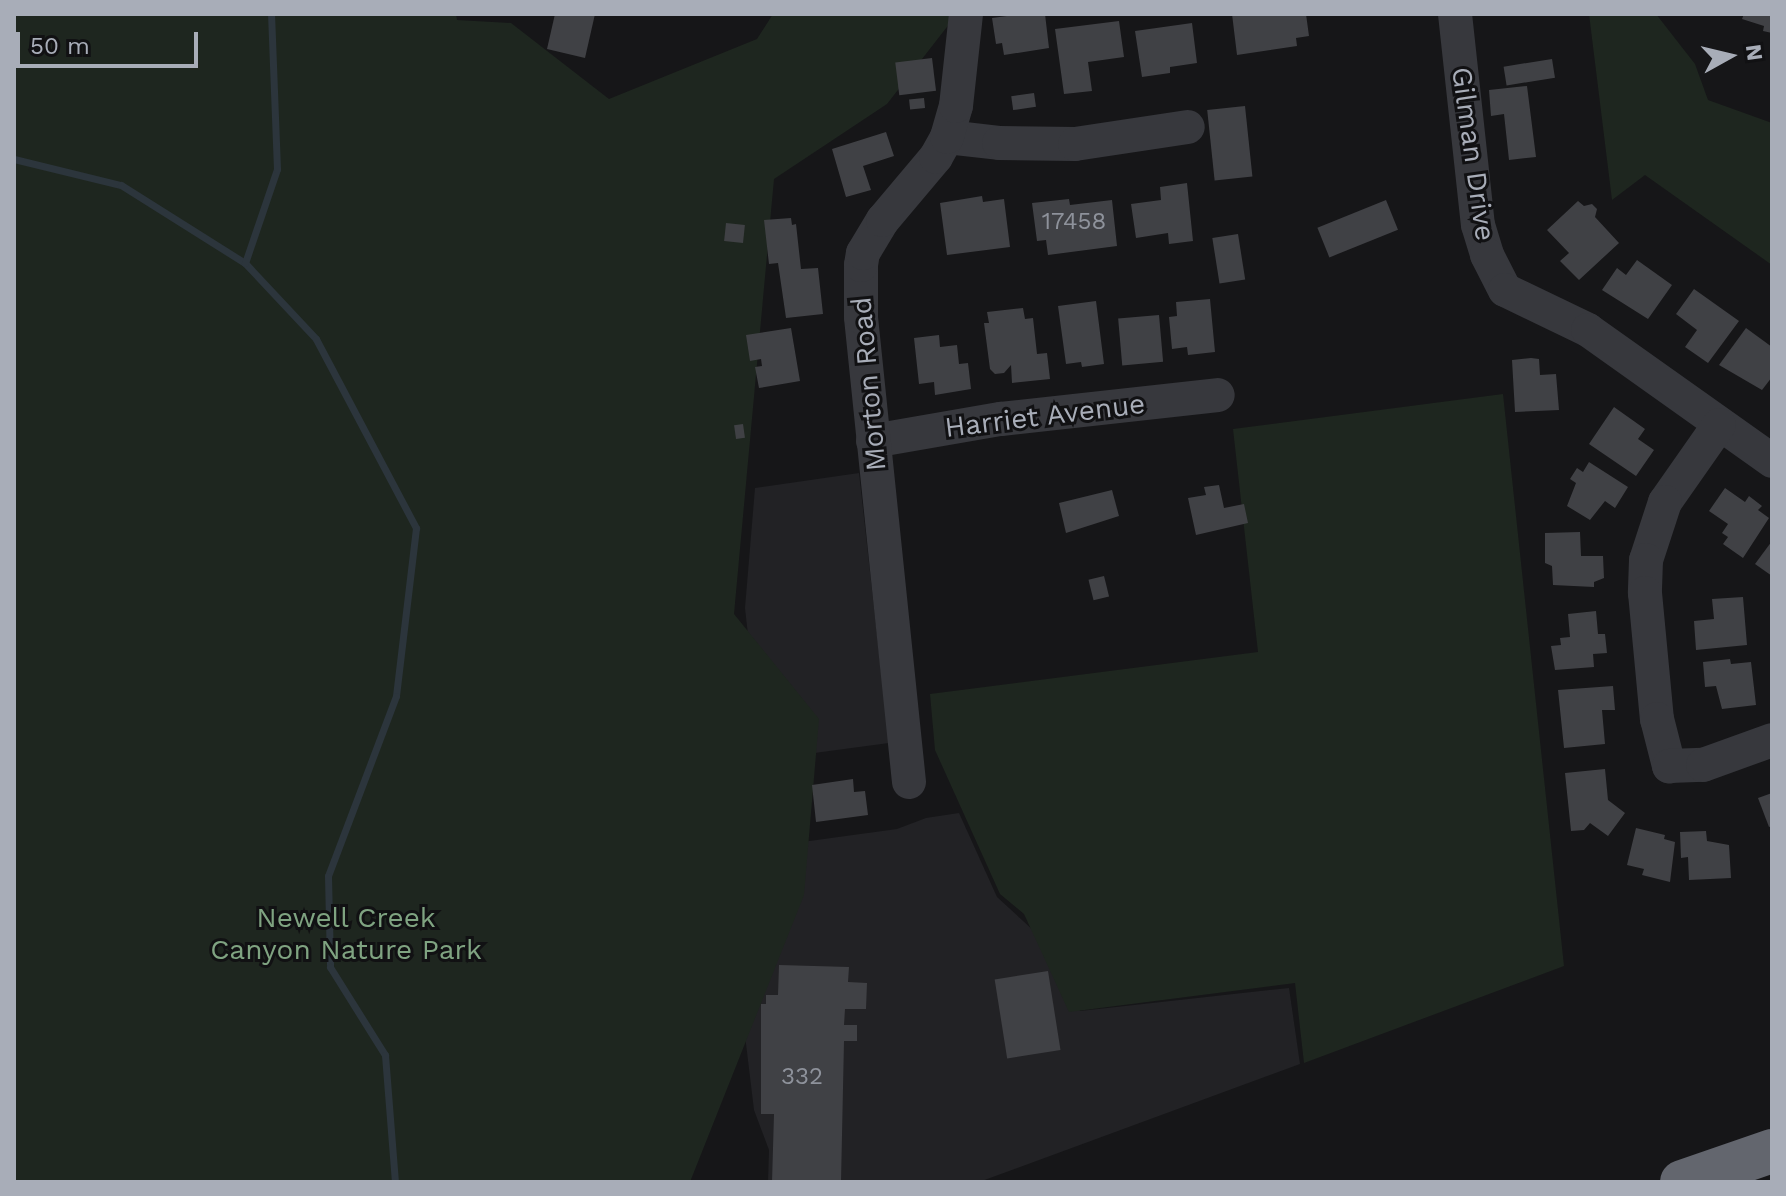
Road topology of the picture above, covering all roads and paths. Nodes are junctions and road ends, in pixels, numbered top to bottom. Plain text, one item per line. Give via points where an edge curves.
1 (966, 14) edge
2 (1455, 14) edge
3 (1188, 127) dead end
4 (947, 137) junction
5 (1218, 395) dead end
6 (1719, 425) junction
7 (873, 441) junction
8 (1772, 461) edge
9 (1772, 740) edge
10 (909, 782) dead end
11 (1772, 1151) edge
12 (1682, 1182) edge

1 - 4 street, Morton Road via 956,106
2 - 6 street, Gilman Drive via 1478,225 1505,290 1588,330
3 - 4 street via 1075,144
4 - 7 street, Morton Road via 863,253 861,317
5 - 7 street, Harriet Avenue via 1001,419
6 - 8 street
6 - 9 street via 1665,502 1646,560 1657,719 1669,766 1703,765
7 - 10 street, Morton Road
11 - 12 highway

